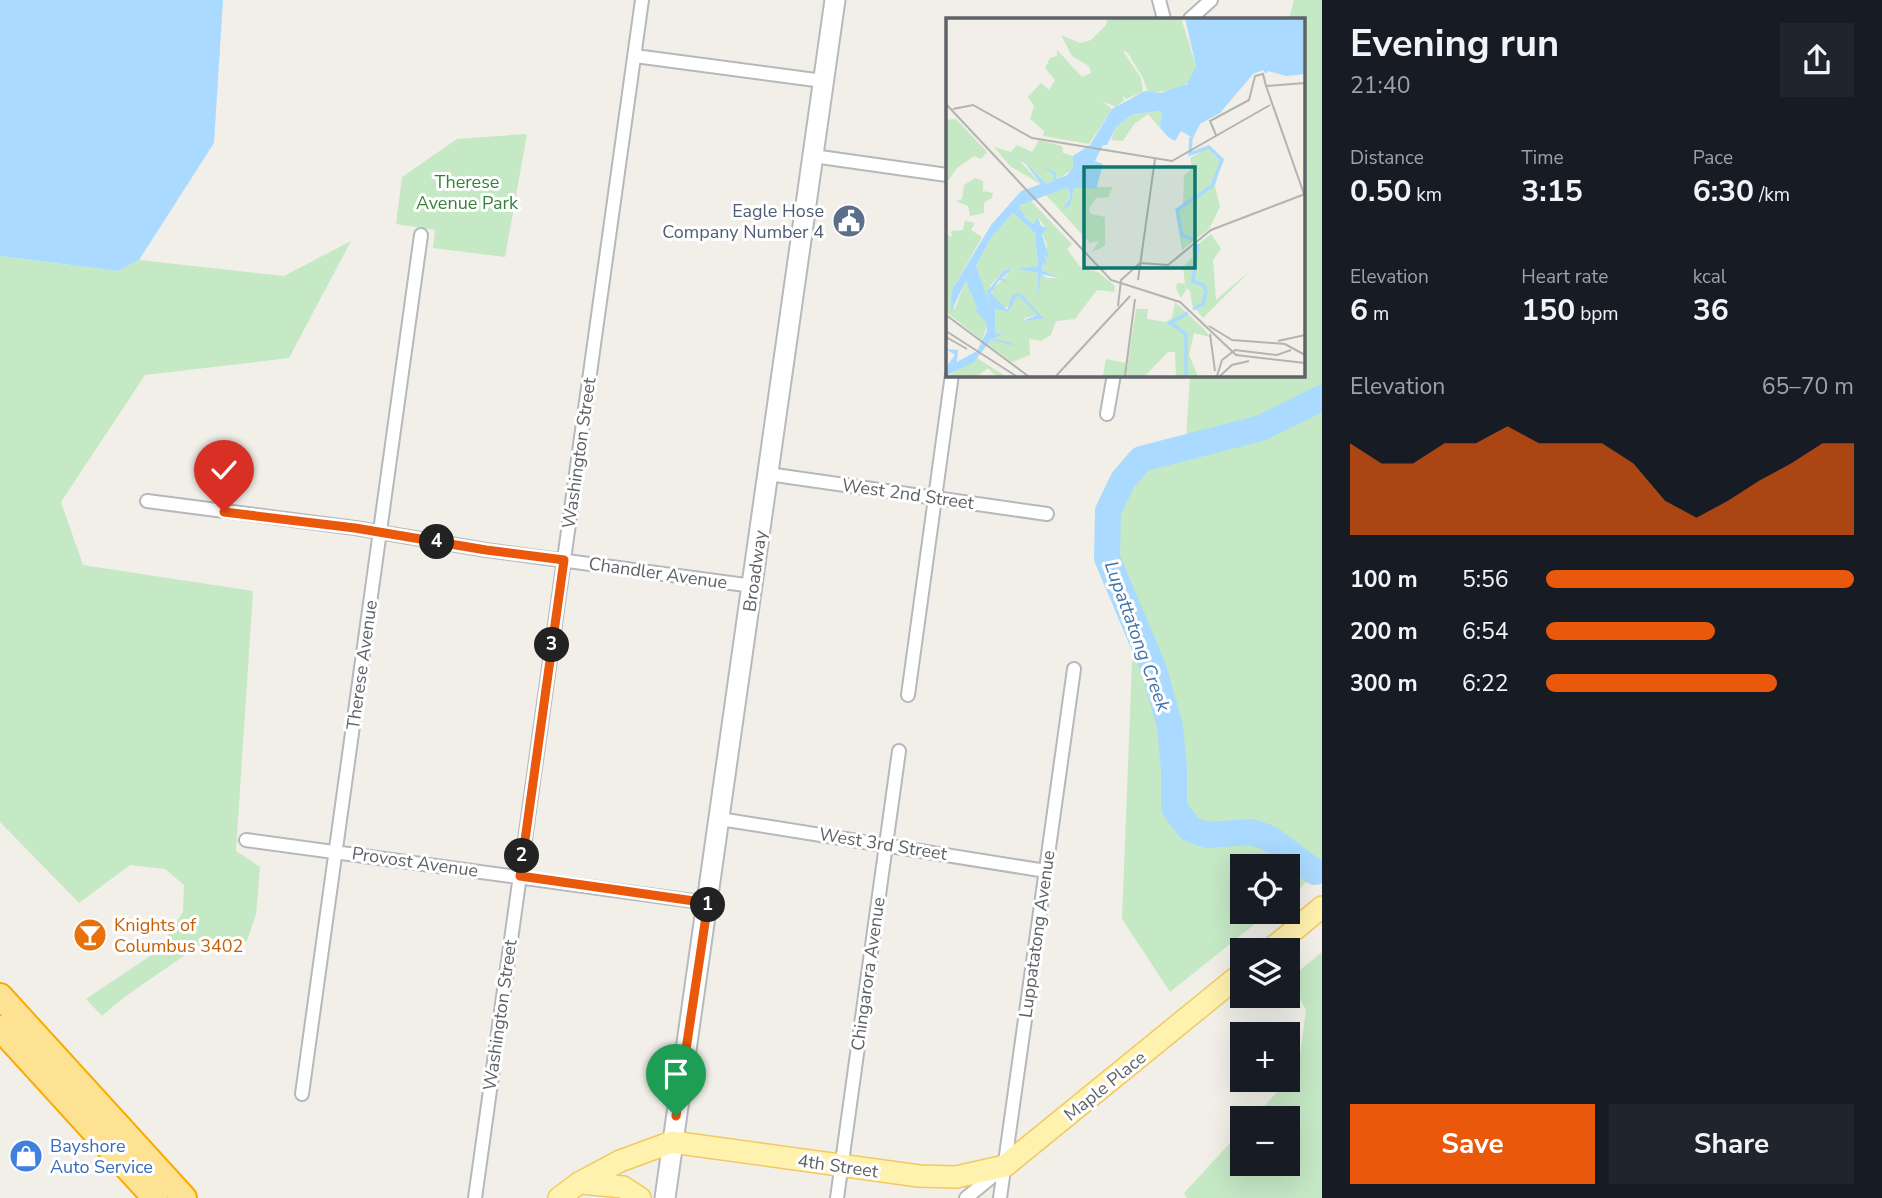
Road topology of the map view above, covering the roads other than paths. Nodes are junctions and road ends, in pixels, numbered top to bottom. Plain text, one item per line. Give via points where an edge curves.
1 (642, 0) edge
2 (835, 0) edge
3 (1158, 0) edge
4 (1211, 0) edge
5 (1164, 18) edge
6 (1192, 18) edge
7 (635, 56) junction
8 (823, 81) junction
9 (813, 156) junction
10 (946, 175) edge
11 (421, 236) dead end
12 (952, 376) edge
13 (1114, 376) edge
14 (1107, 414) dead end
15 (768, 474) junction
16 (935, 498) junction
17 (147, 501) dead end
18 (1047, 514) dead end
19 (380, 533) junction
20 (564, 560) junction
21 (752, 586) junction
22 (1074, 669) dead end
23 (908, 695) dead end
24 (899, 751) dead end
25 (720, 820) junction
26 (246, 840) dead end
27 (886, 844) junction
28 (336, 850) junction
29 (1046, 871) junction
30 (520, 876) junction
31 (708, 903) junction
32 (1322, 907) edge
33 (1285, 938) edge
34 (1230, 983) edge
35 (0, 996) edge
36 (0, 1028) edge
37 (302, 1094) dead end
38 (671, 1142) junction
39 (841, 1166) junction
40 (1005, 1166) junction
41 (579, 1183) junction
42 (155, 1198) edge
43 (184, 1198) edge
44 (475, 1198) edge
45 (559, 1198) edge
46 (640, 1198) edge
47 (665, 1198) edge
48 (837, 1198) edge
49 (966, 1198) edge
50 (1000, 1198) edge

1 - 7 street, Washington Street
2 - 8 main road, Broadway
3 - 5 street
4 - 6 street
7 - 8 street
7 - 20 street, Washington Street
8 - 9 main road, Broadway
9 - 10 street
9 - 15 main road, Broadway
11 - 19 street, Therese Avenue
12 - 16 street
13 - 14 street
15 - 16 street, West 2nd Street
15 - 21 main road, Broadway
16 - 18 street, West 2nd Street
16 - 23 street
17 - 19 street, Chandler Avenue
19 - 20 street, Chandler Avenue
19 - 28 street, Therese Avenue
20 - 21 street, Chandler Avenue
20 - 30 street, Washington Street
21 - 25 main road, Broadway
22 - 29 street, Luppatatong Avenue
24 - 27 street, Chingarora Avenue
25 - 27 street, West 3rd Street
25 - 31 main road, Broadway
26 - 28 street, Provost Avenue
27 - 29 street, West 3rd Street
27 - 39 street, Chingarora Avenue
28 - 30 street, Provost Avenue
28 - 37 street, Therese Avenue
29 - 40 street, Luppatatong Avenue
30 - 31 street, Provost Avenue
30 - 44 street, Washington Street
31 - 38 main road, Broadway
32 - 33 main road
34 - 40 main road, Maple Place
35 - 43 highway
36 - 42 highway
38 - 39 main road, 4th Street
38 - 41 main road
38 - 47 main road, Broadway
39 - 40 main road, 4th Street via 956,1177
39 - 48 street, Chingarora Avenue
40 - 49 street, Maple Place
40 - 50 street, Luppatatong Avenue
41 - 45 main road
41 - 46 main road via 623,1187

